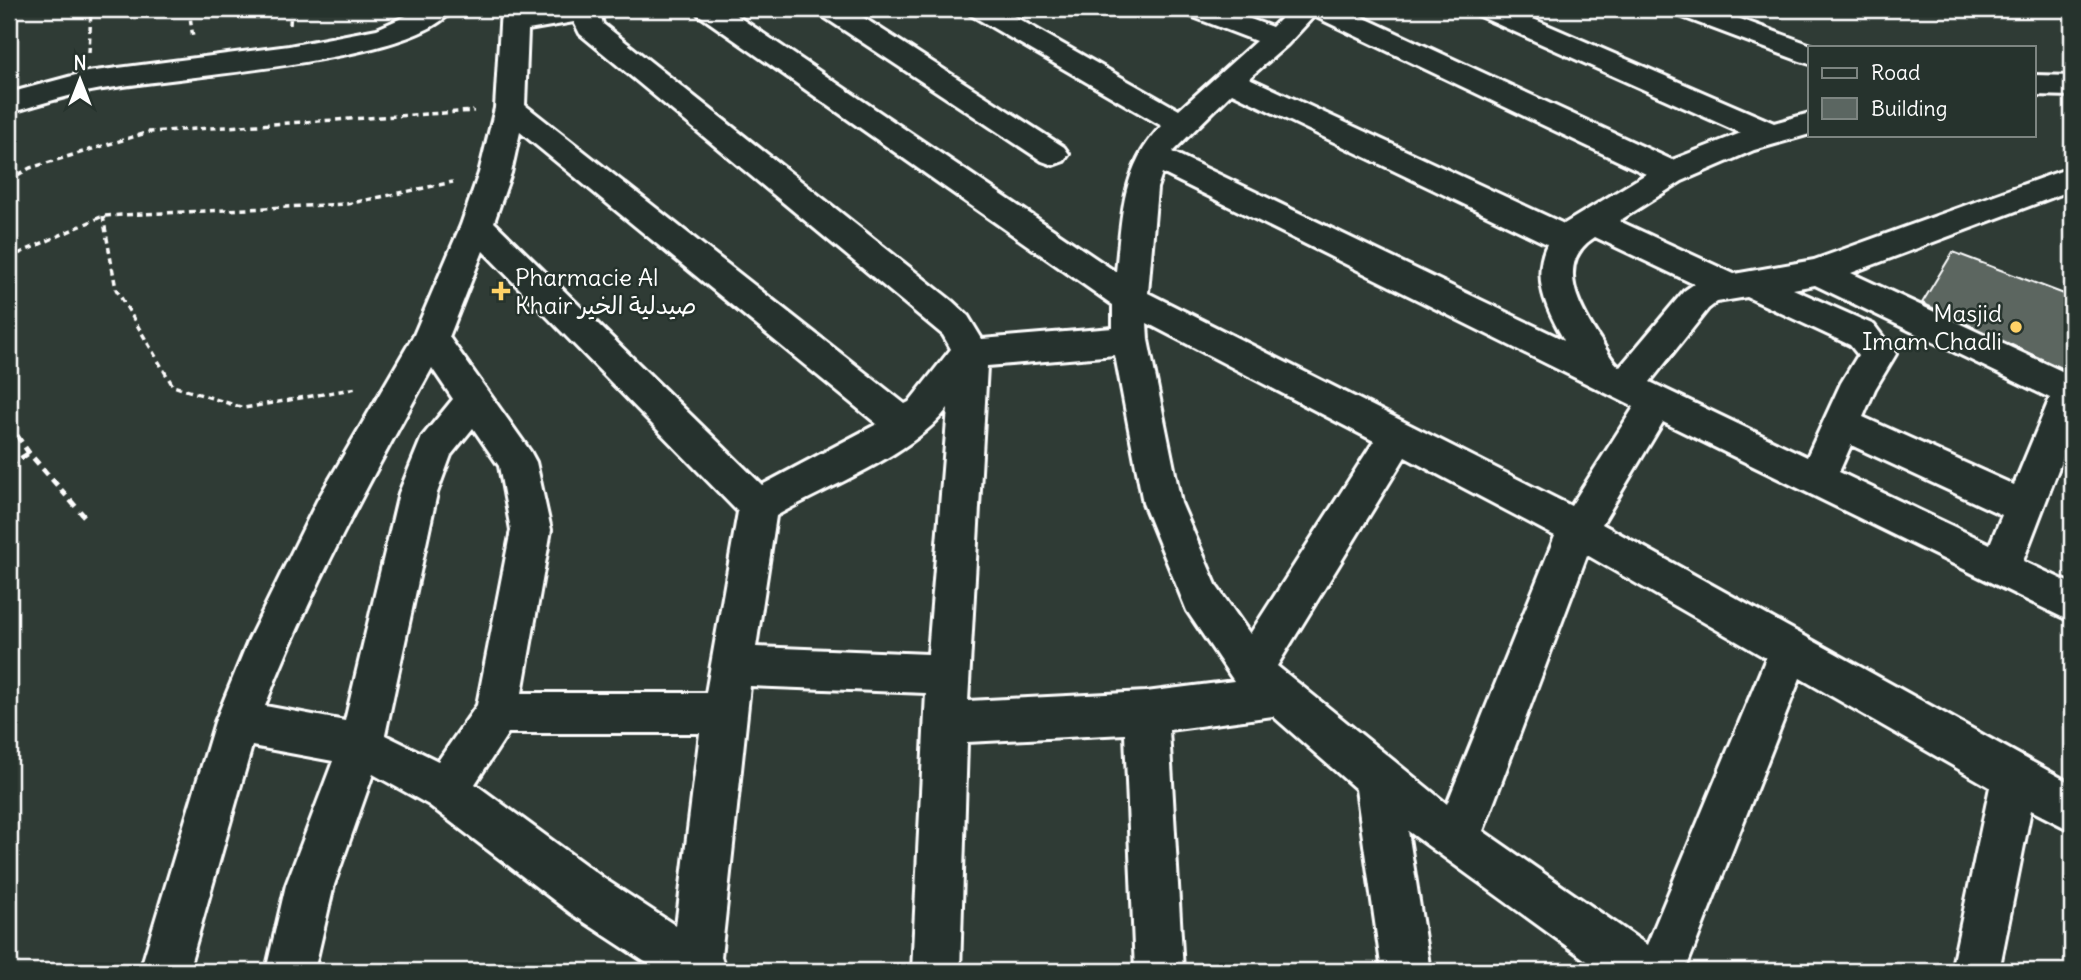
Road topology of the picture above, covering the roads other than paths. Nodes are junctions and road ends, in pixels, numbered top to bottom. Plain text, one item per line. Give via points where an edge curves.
1 (439, 9) edge
2 (709, 9) edge
3 (831, 9) edge
4 (981, 9) edge
5 (1198, 9) edge
6 (1305, 9) edge
7 (1323, 9) edge
8 (1487, 9) edge
9 (1687, 9) edge
10 (593, 10) edge
11 (515, 16) edge
12 (1277, 39) junction
13 (1808, 54) edge
14 (1228, 80) junction
15 (2036, 85) edge
16 (2072, 86) edge
17 (9, 103) edge
18 (510, 108) junction
19 (1808, 124) edge
20 (1184, 125) junction
21 (1771, 134) junction
22 (1053, 154) dead end
23 (1154, 156) junction
24 (1671, 173) junction
25 (2072, 178) edge
26 (1595, 223) junction
27 (477, 225) junction
28 (1566, 239) junction
29 (1818, 272) junction
30 (1739, 285) junction
31 (1130, 299) junction
32 (431, 338) junction
33 (1130, 340) junction
34 (970, 354) junction
35 (1628, 387) junction
36 (2071, 390) edge
37 (475, 398) junction
38 (1840, 423) junction
39 (904, 424) junction
40 (1397, 436) junction
41 (1817, 478) junction
42 (758, 508) junction
43 (2025, 508) junction
44 (1577, 530) junction
45 (2000, 568) junction
46 (2072, 604) edge
47 (1790, 650) junction
48 (731, 666) junction
49 (948, 674) junction
50 (1266, 682) junction
51 (1146, 712) junction
52 (497, 713) junction
53 (723, 713) junction
54 (237, 722) junction
55 (945, 723) junction
56 (361, 745) junction
57 (2015, 777) junction
58 (1377, 778) junction
59 (444, 789) junction
60 (2072, 809) edge
61 (1456, 840) junction
62 (699, 970) edge
63 (164, 971) edge
64 (290, 971) edge
65 (936, 971) edge
66 (1159, 971) edge
67 (1406, 971) edge
68 (1642, 971) edge
69 (1661, 971) edge
70 (1975, 971) edge

1 - 17 street via 405,30 350,44 87,82
2 - 31 street
3 - 22 street
4 - 20 street
5 - 12 street
6 - 12 street
7 - 24 street
8 - 21 street
9 - 13 street
10 - 11 street
10 - 34 street via 590,28 949,319 965,335
11 - 18 street
12 - 14 street
14 - 20 street
14 - 28 street
15 - 16 street
18 - 27 street
18 - 39 street
19 - 21 street
20 - 23 street
21 - 24 street
23 - 31 street via 1141,188
23 - 35 street
24 - 26 street
25 - 29 street
26 - 28 street
26 - 30 street
27 - 32 street
27 - 42 street
28 - 35 street via 1554,268 1556,287
29 - 30 street
29 - 36 street
30 - 35 street via 1709,291 1696,300
30 - 38 street via 1851,329 1874,346 1878,354
31 - 33 street
31 - 40 street
32 - 37 street
32 - 54 street via 331,513 270,639
33 - 34 street
33 - 50 street via 1162,503 1201,598
34 - 39 street via 941,393
34 - 49 street
35 - 41 street
35 - 44 street
36 - 43 street
37 - 52 street via 517,462 531,530
37 - 56 street via 435,448 418,493
38 - 41 street
38 - 43 street
39 - 42 street
40 - 44 street
40 - 50 street
41 - 45 street
42 - 48 street
43 - 45 street
44 - 47 street
44 - 61 street
45 - 46 street
47 - 57 street
47 - 69 street
48 - 49 street
48 - 53 street
49 - 55 street
50 - 51 street
50 - 58 street
51 - 55 street
51 - 66 street
52 - 53 street
52 - 59 street
53 - 62 street
54 - 56 street
54 - 63 street
55 - 65 street
56 - 59 street
56 - 64 street via 310,885
57 - 60 street
57 - 70 street
58 - 61 street
58 - 67 street
59 - 62 street via 589,897
61 - 68 street

